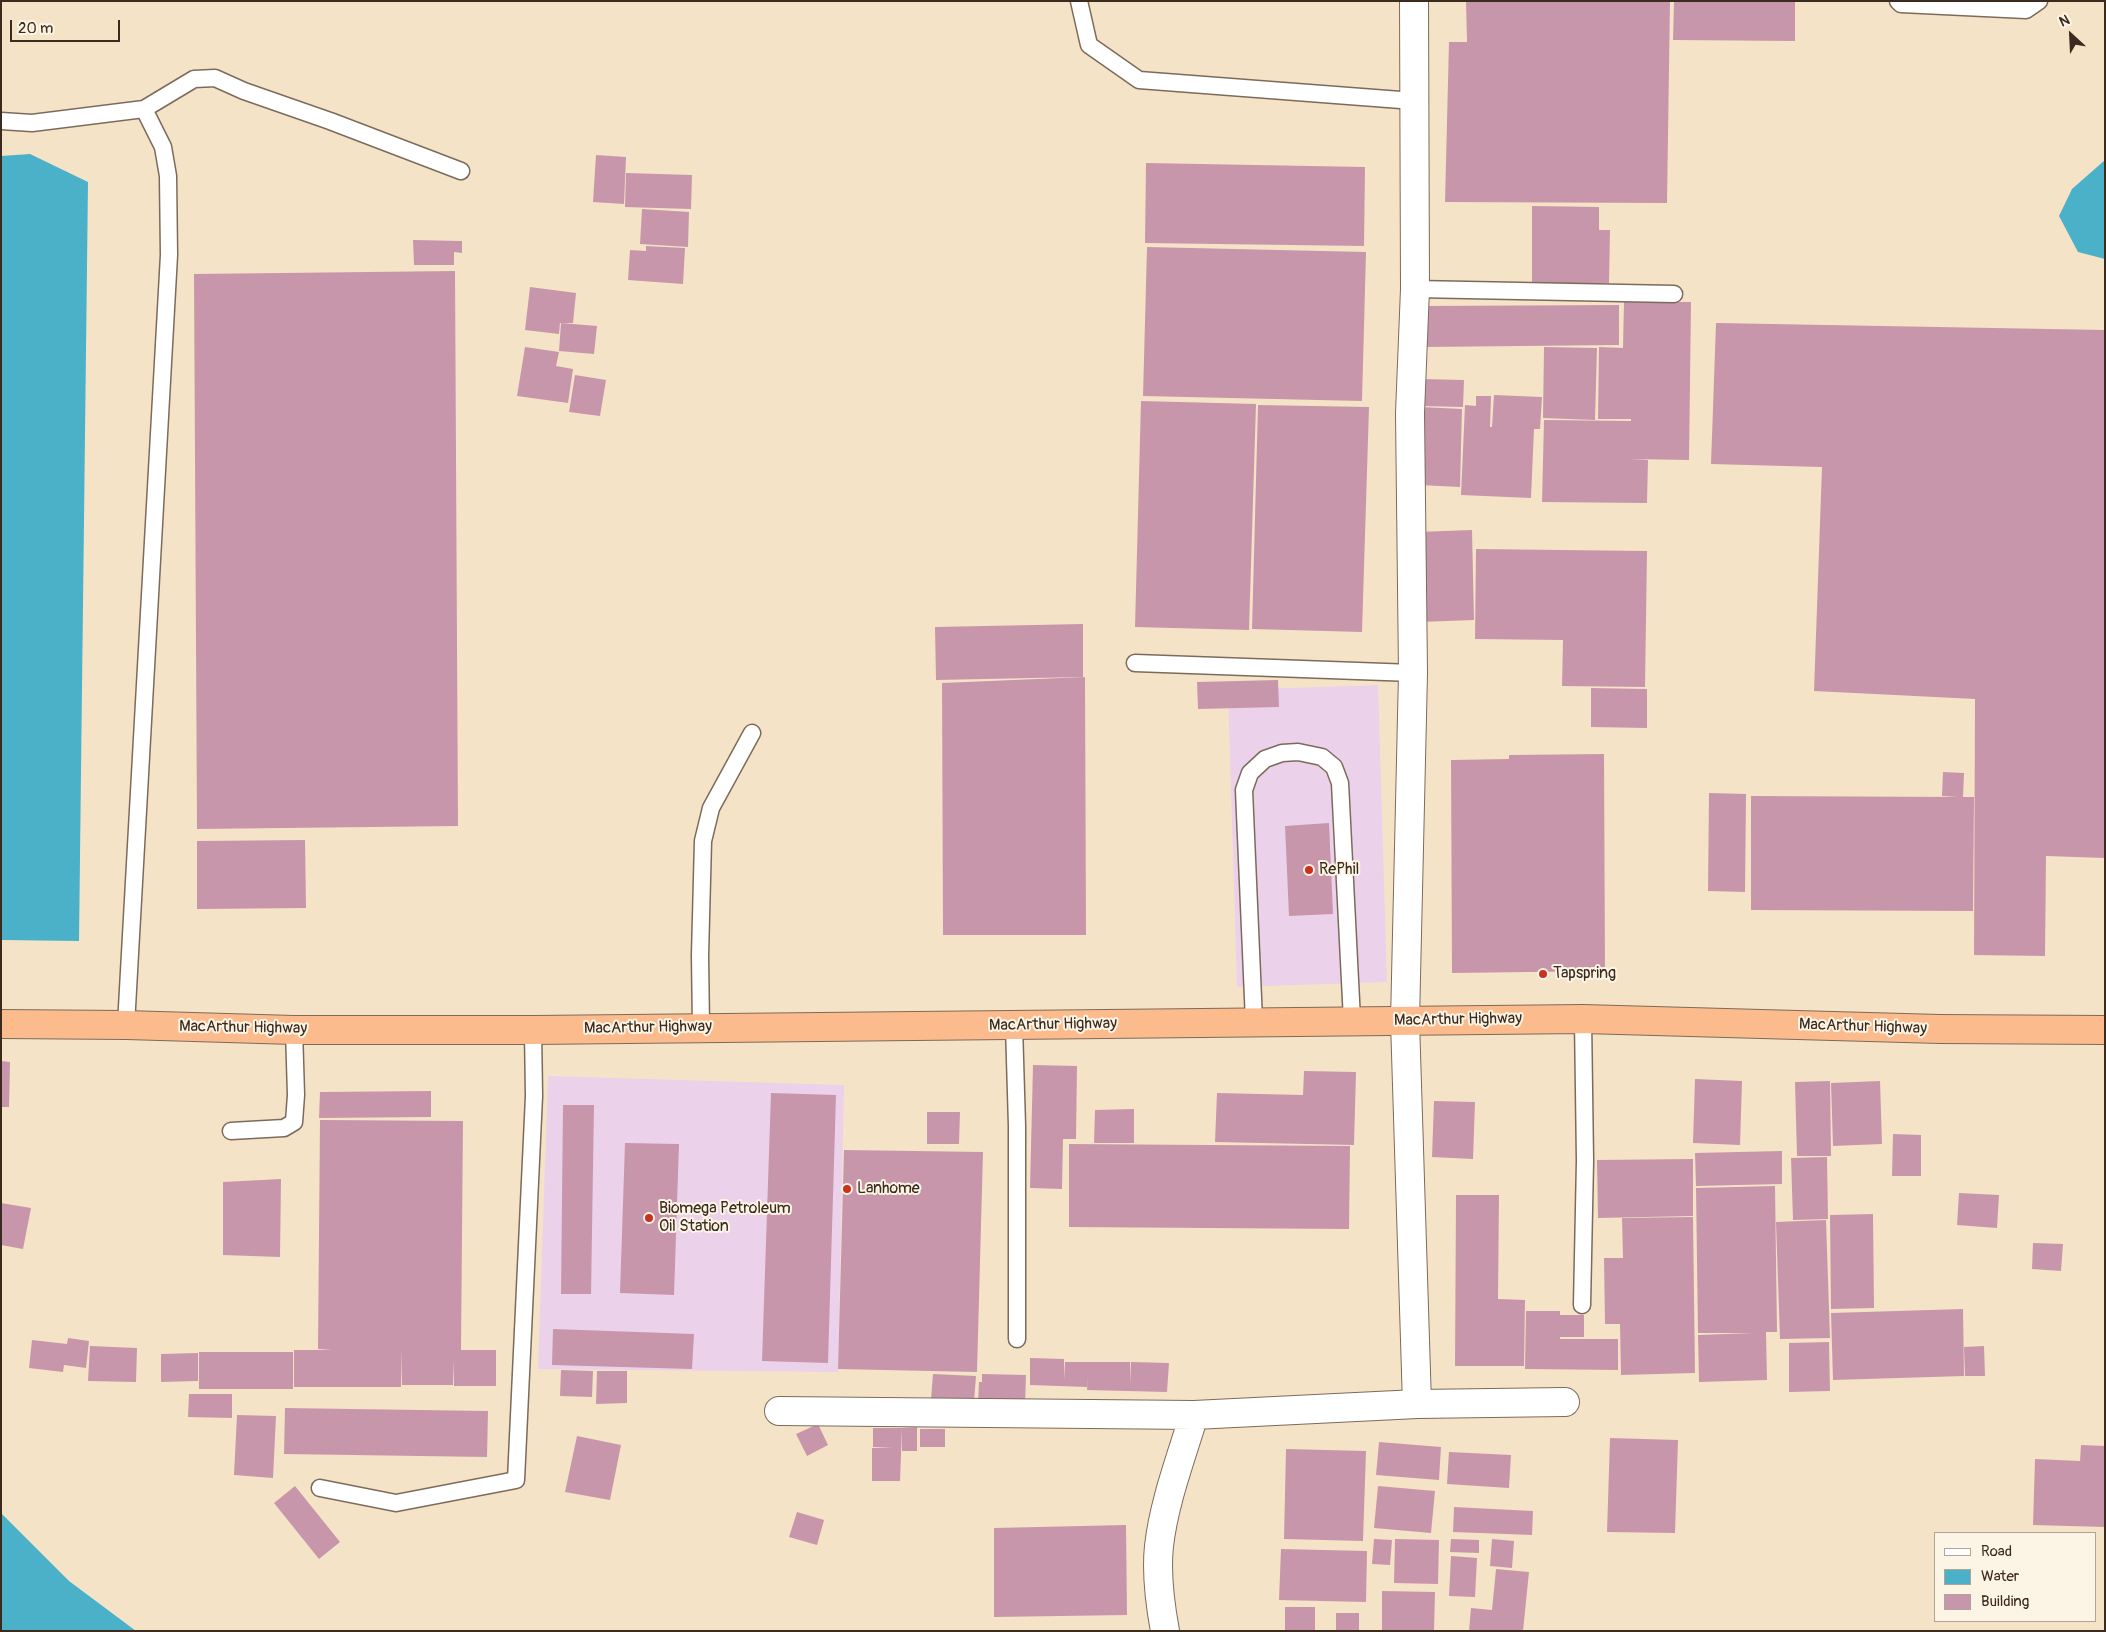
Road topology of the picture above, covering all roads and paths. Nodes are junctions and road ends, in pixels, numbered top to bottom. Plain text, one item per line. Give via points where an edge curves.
1 (1078, 1) edge
2 (1414, 1) edge
3 (1898, 1) edge
4 (2039, 1) edge
5 (1414, 101) junction
6 (144, 109) junction
7 (1, 121) edge
8 (461, 171) dead end
9 (1415, 289) junction
10 (1674, 294) dead end
11 (1135, 663) dead end
12 (1413, 674) junction
13 (752, 733) dead end
14 (1583, 1019) junction
15 (1352, 1020) junction
16 (1254, 1021) junction
17 (1405, 1021) junction
18 (1, 1024) edge
19 (126, 1025) junction
20 (1014, 1026) junction
21 (701, 1028) junction
22 (294, 1030) junction
23 (533, 1030) junction
24 (2105, 1030) edge
25 (231, 1131) dead end
26 (1582, 1305) dead end
27 (1018, 1339) dead end
28 (1565, 1402) dead end
29 (1417, 1404) junction
30 (779, 1411) dead end
31 (1194, 1416) junction
32 (320, 1488) dead end
33 (1165, 1631) edge

1 - 5 lane via 1089,45 1139,80
2 - 5 street
3 - 4 lane via 1901,4 2026,10
5 - 9 street
6 - 7 lane via 32,123
6 - 8 lane via 194,79 215,78
6 - 19 lane via 163,147 167,169 169,255
9 - 10 lane
9 - 12 street via 1410,413
11 - 12 lane
12 - 17 street
13 - 21 lane via 711,808 703,841
14 - 17 highway, MacArthur Highway
14 - 24 highway, MacArthur Highway
14 - 26 lane via 1586,1161
15 - 16 highway, MacArthur Highway
15 - 16 lane via 1340,783 1334,767 1322,757 1298,752 1265,759 1250,773 1244,790
15 - 17 highway, MacArthur Highway
16 - 20 highway, MacArthur Highway
17 - 29 street
18 - 19 highway, MacArthur Highway
19 - 22 highway, MacArthur Highway
20 - 21 highway, MacArthur Highway
20 - 27 lane
21 - 23 highway, MacArthur Highway
22 - 23 highway, MacArthur Highway
22 - 25 lane via 294,1122 284,1128
23 - 32 lane via 534,1106 516,1480 396,1503
28 - 29 street
29 - 31 street
30 - 31 street
31 - 33 street via 1170,1496 1159,1547 1160,1602

